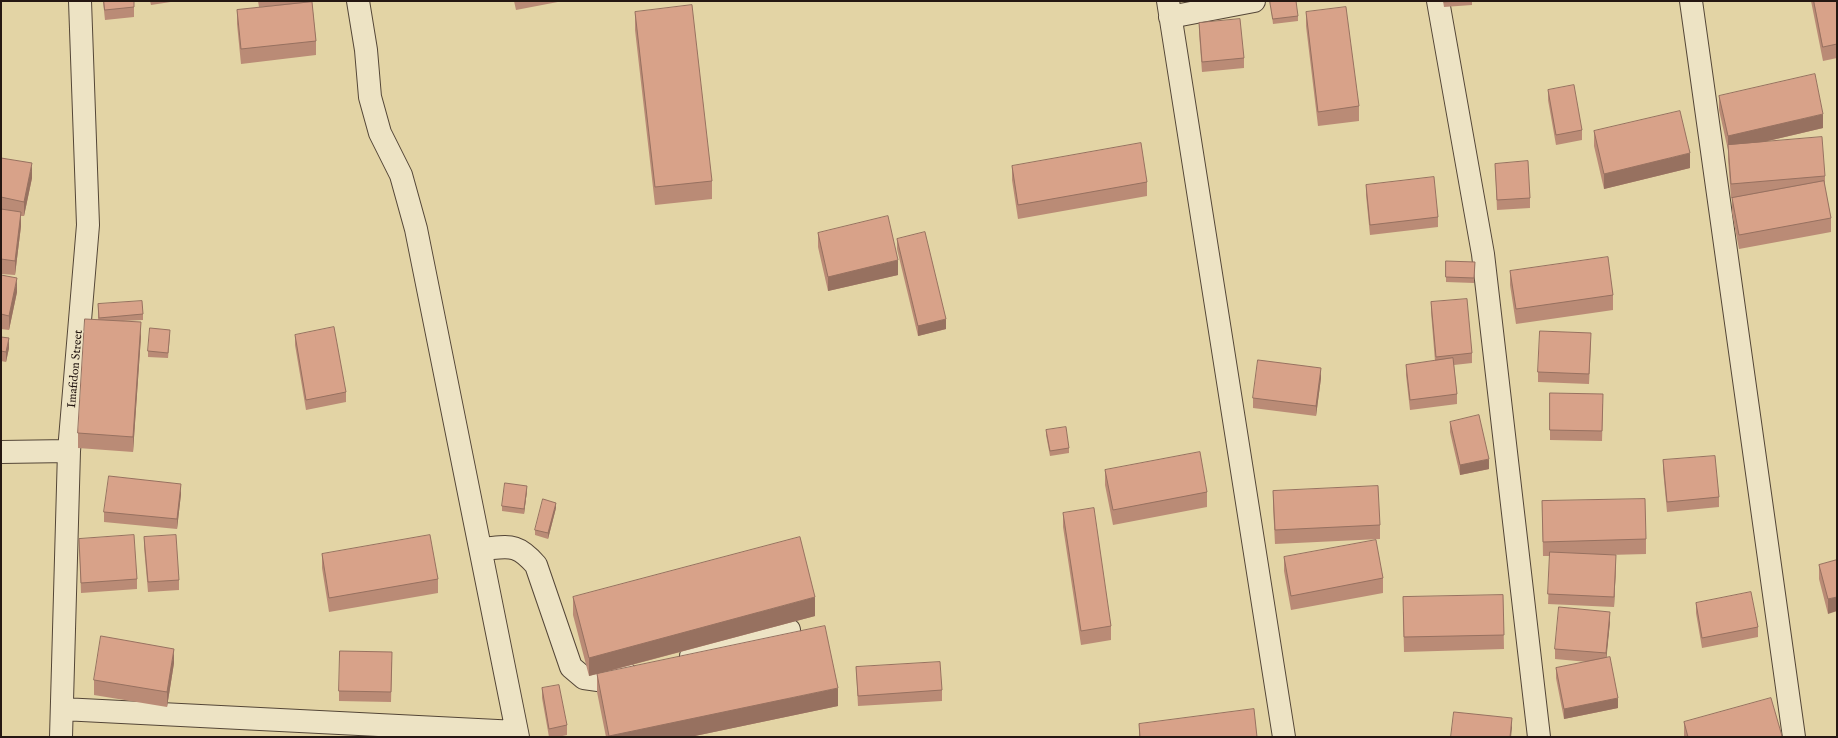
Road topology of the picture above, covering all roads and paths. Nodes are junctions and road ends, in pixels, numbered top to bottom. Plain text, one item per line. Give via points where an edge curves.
1 (80, 1) edge
2 (358, 1) edge
3 (1254, 1) edge
4 (1438, 1) edge
5 (1691, 1) edge
6 (1169, 9) edge
7 (69, 451) junction
8 (1, 452) edge
9 (481, 549) junction
10 (789, 630) dead end
11 (674, 660) edge
12 (644, 668) edge
13 (62, 710) junction
14 (518, 734) edge
15 (61, 737) edge
16 (1284, 737) edge
17 (1539, 737) edge
18 (1794, 737) edge

1 - 7 street, Imafidon Street via 88,225
2 - 9 street via 370,97 380,133 401,175 416,229
3 - 6 street
4 - 17 street via 1483,254
5 - 18 street
6 - 16 street
7 - 8 street
7 - 13 street, Imafidon Street
9 - 12 street via 511,546 526,553 536,565 572,667 584,678 598,680
9 - 14 street
10 - 11 street
13 - 14 street
13 - 15 street, Imafidon Street

